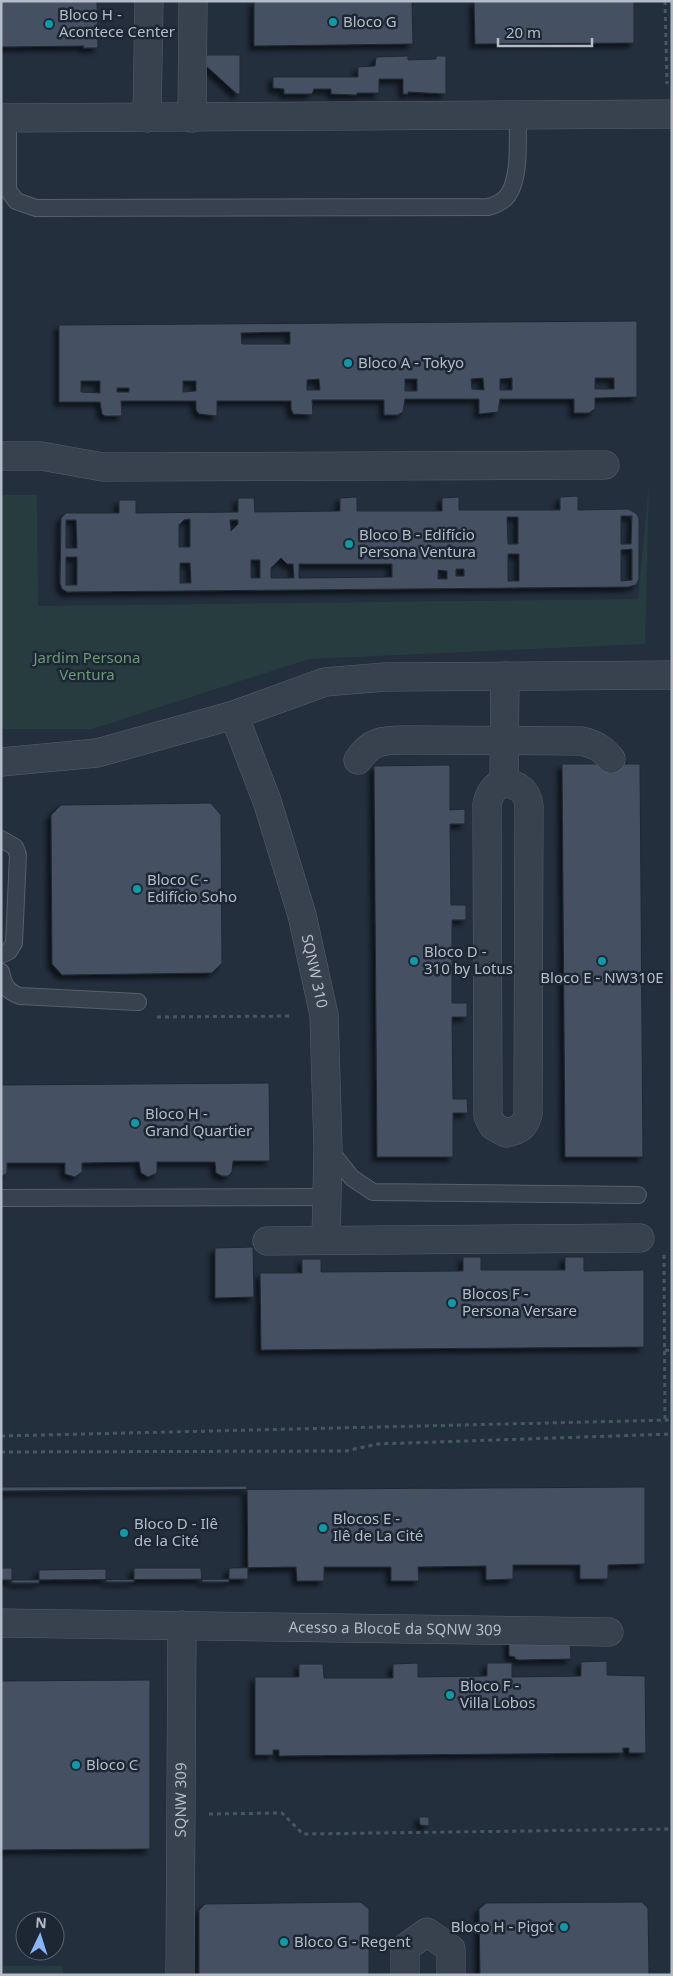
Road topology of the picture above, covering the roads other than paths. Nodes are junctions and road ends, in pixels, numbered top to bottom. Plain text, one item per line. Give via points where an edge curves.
1 (149, 1) edge
2 (193, 1) edge
3 (670, 114) edge
4 (518, 116) junction
5 (5, 118) edge
6 (147, 118) junction
7 (192, 118) junction
8 (1, 456) edge
9 (605, 465) dead end
10 (672, 675) edge
11 (505, 676) junction
12 (234, 715) junction
13 (505, 740) junction
14 (358, 760) dead end
15 (611, 760) dead end
16 (1, 762) edge
17 (504, 782) junction
18 (1, 839) edge
19 (1, 955) edge
20 (1, 972) edge
21 (138, 1002) dead end
22 (328, 1148) junction
23 (638, 1195) dead end
24 (327, 1197) junction
25 (1, 1198) edge
26 (326, 1240) junction
27 (267, 1241) dead end
28 (652, 1243) road end
29 (1, 1623) edge
30 (182, 1625) junction
31 (609, 1632) dead end
32 (180, 1975) edge
33 (405, 1975) edge
34 (452, 1975) edge

1 - 6 street
2 - 7 street
3 - 4 street
4 - 5 lane via 516,178 508,195 499,204 488,207 36,208 16,201 8,190
4 - 7 street
5 - 6 street
6 - 7 street
8 - 9 street via 41,456 103,467
10 - 11 street
11 - 12 street via 385,677 325,682
11 - 13 street
12 - 16 street via 97,753
12 - 22 street, SQNW 310 via 267,801 302,915 324,1015
13 - 14 street via 388,740 374,744
13 - 15 street via 595,744
13 - 17 street
17 - 17 street via 496,786 487,804 488,1116 493,1126 506,1133 518,1130 526,1123 528,1114 529,806 525,792
18 - 19 lane via 16,847 18,855 14,944
20 - 21 lane via 4,987 20,996
22 - 23 lane via 352,1178 373,1192
22 - 24 street, SQNW 310
24 - 25 lane
24 - 26 street, SQNW 310
26 - 27 street
26 - 28 street
29 - 30 street, Acesso a BlocoE da SQNW 309
30 - 31 street, Acesso a BlocoE da SQNW 309
30 - 32 street, SQNW 309
33 - 34 street via 405,1948 428,1932 451,1949

